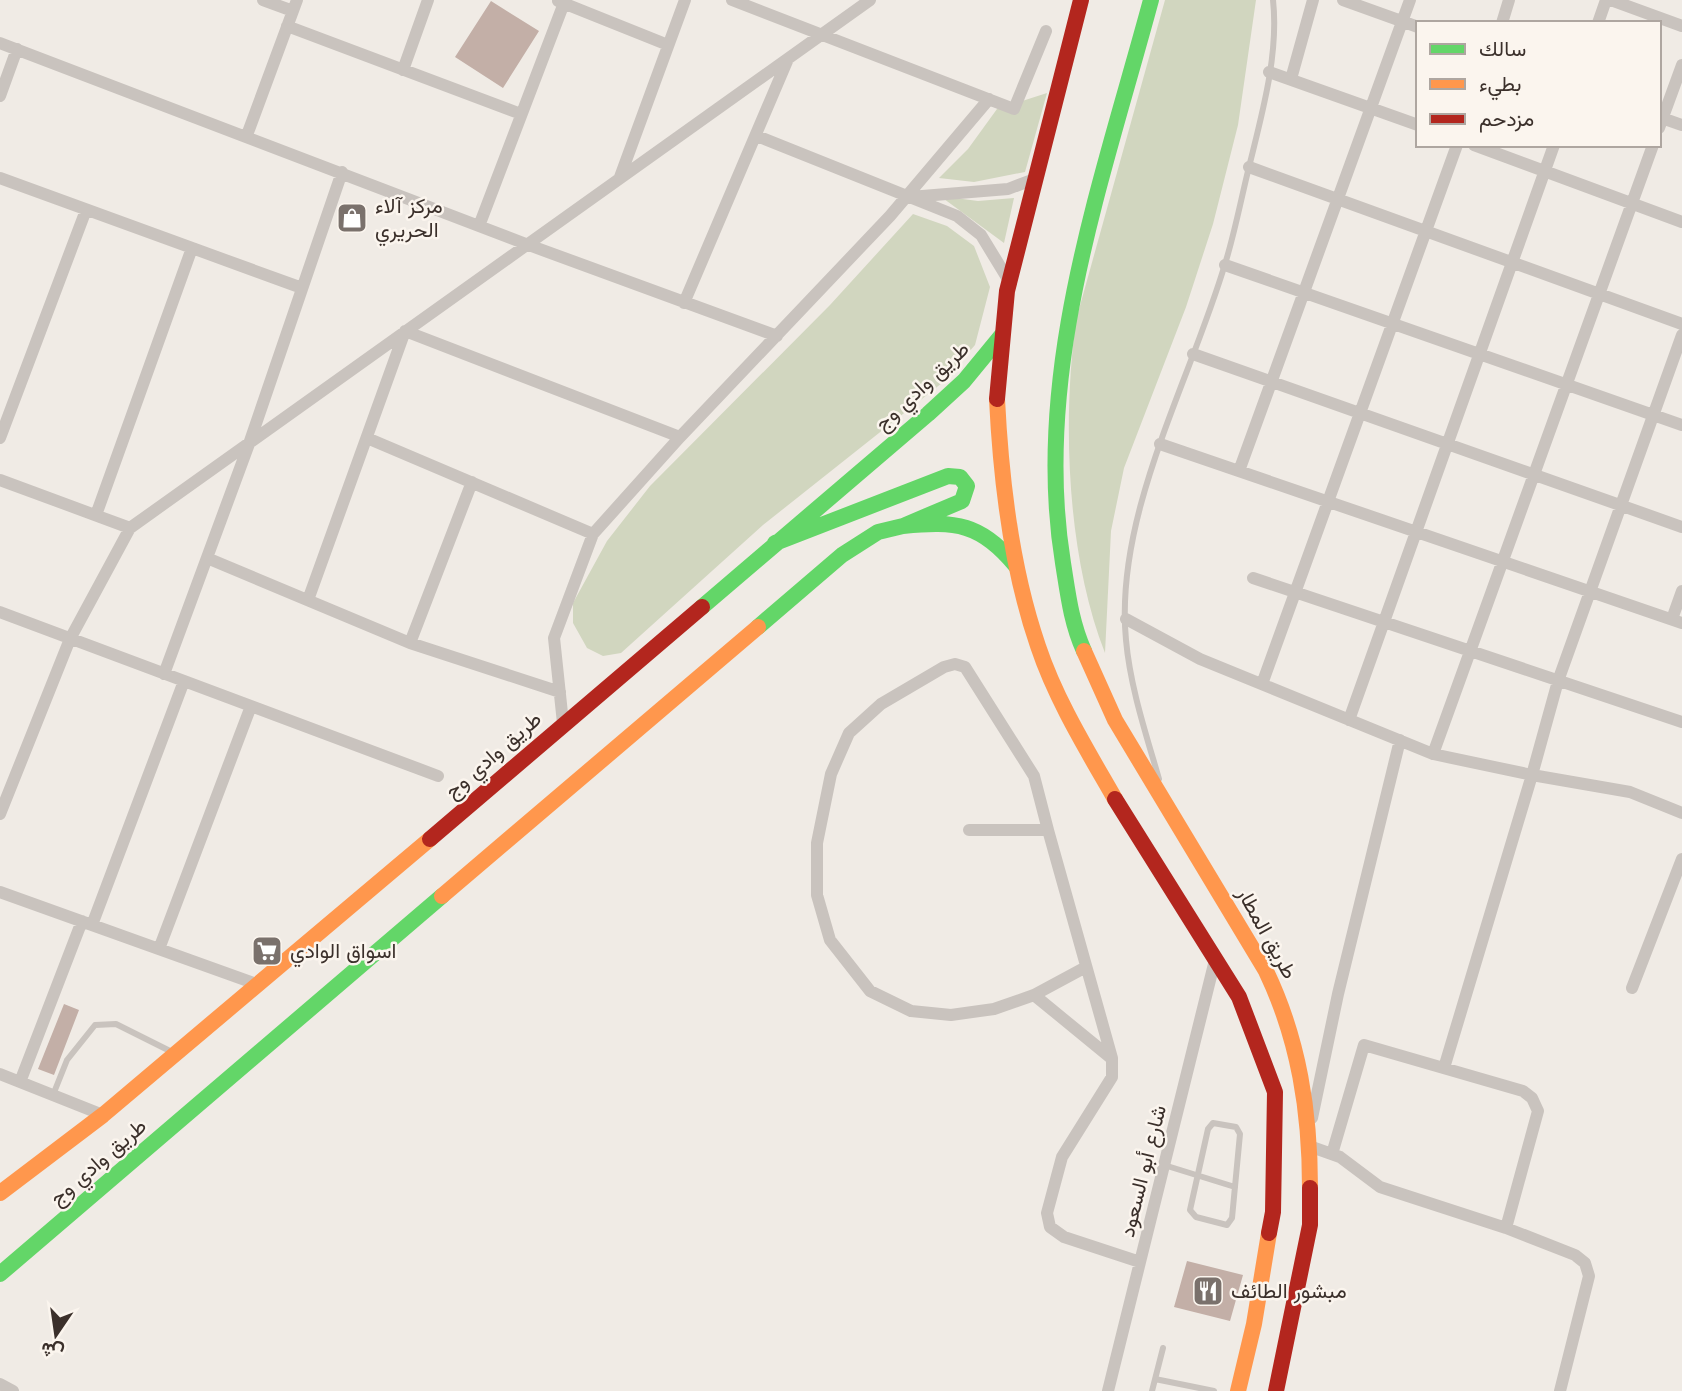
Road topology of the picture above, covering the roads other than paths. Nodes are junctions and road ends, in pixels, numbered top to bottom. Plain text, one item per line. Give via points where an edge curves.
1 (263, 0) edge
2 (428, 0) edge
3 (685, 0) edge
4 (732, 0) edge
5 (870, 0) edge
6 (1081, 0) edge
7 (1151, 0) edge
8 (1273, 0) edge
9 (1313, 0) edge
10 (1343, 0) edge
11 (1410, 0) edge
12 (1509, 0) edge
13 (1606, 0) edge
14 (1611, 0) edge
15 (560, 1) edge
16 (295, 5) edge
17 (1503, 21) edge
18 (1599, 21) edge
19 (1403, 22) junction
20 (287, 26) junction
21 (1416, 26) edge
22 (1682, 26) edge
23 (1046, 31) dead end
24 (822, 34) junction
25 (0, 43) edge
26 (668, 45) junction
27 (17, 49) junction
28 (789, 57) junction
29 (1682, 65) edge
30 (403, 70) junction
31 (1269, 72) junction
32 (1291, 79) junction
33 (0, 96) edge
34 (989, 99) junction
35 (1371, 108) junction
36 (521, 114) junction
37 (1661, 118) edge
38 (1661, 121) edge
39 (1416, 124) edge
40 (1682, 125) edge
41 (247, 135) junction
42 (757, 136) junction
43 (1456, 147) edge
44 (1479, 147) edge
45 (1553, 147) edge
46 (1652, 147) edge
47 (1249, 167) junction
48 (342, 172) junction
49 (1545, 172) junction
50 (0, 178) edge
51 (620, 178) junction
52 (1037, 178) junction
53 (907, 197) junction
54 (1338, 199) junction
55 (1632, 204) junction
56 (86, 210) junction
57 (1682, 222) edge
58 (479, 226) junction
59 (1426, 231) junction
60 (526, 244) junction
61 (192, 248) junction
62 (1512, 262) junction
63 (1225, 265) junction
64 (1009, 281) junction
65 (302, 288) junction
66 (1304, 292) junction
67 (1599, 294) junction
68 (684, 303) junction
69 (1393, 323) junction
70 (1682, 324) edge
71 (405, 331) junction
72 (1682, 335) edge
73 (777, 336) junction
74 (1002, 336) junction
75 (1193, 354) junction
76 (1480, 354) junction
77 (1272, 382) junction
78 (1567, 384) junction
79 (1360, 413) junction
80 (1654, 414) junction
81 (1682, 425) edge
82 (680, 437) junction
83 (0, 438) edge
84 (367, 438) junction
85 (249, 444) junction
86 (1160, 444) junction
87 (1448, 444) junction
88 (1239, 471) junction
89 (1534, 475) junction
90 (0, 480) edge
91 (472, 482) junction
92 (1328, 502) junction
93 (1621, 506) junction
94 (96, 515) junction
95 (903, 526) junction
96 (1682, 527) edge
97 (130, 528) junction
98 (1416, 532) junction
99 (593, 534) junction
100 (775, 543) junction
101 (207, 558) junction
102 (1503, 561) junction
103 (1018, 570) junction
104 (1253, 578) dead end
105 (1590, 591) junction
106 (1682, 591) edge
107 (1295, 592) junction
108 (309, 600) junction
109 (0, 612) edge
110 (1126, 619) junction
111 (1677, 621) edge
112 (1384, 622) junction
113 (70, 639) junction
114 (410, 643) junction
115 (1470, 652) junction
116 (164, 674) junction
117 (184, 681) junction
118 (1558, 681) junction
119 (1262, 684) junction
120 (560, 692) junction
121 (251, 706) junction
122 (1349, 720) junction
123 (1682, 722) edge
124 (562, 723) junction
125 (1400, 740) junction
126 (1433, 754) junction
127 (1532, 775) junction
128 (438, 776) dead end
129 (1167, 804) junction
130 (1682, 813) edge
131 (0, 814) edge
132 (969, 830) dead end
133 (1048, 830) junction
134 (1682, 859) edge
135 (0, 892) edge
136 (87, 923) junction
137 (159, 949) junction
138 (1215, 960) junction
139 (1086, 967) junction
140 (259, 985) junction
141 (1632, 988) dead end
142 (1034, 995) junction
143 (176, 1054) junction
144 (1112, 1058) junction
145 (1444, 1068) junction
146 (0, 1074) edge
147 (20, 1082) junction
148 (53, 1095) junction
149 (103, 1115) junction
150 (1309, 1141) junction
151 (1332, 1154) junction
152 (1164, 1165) junction
153 (1198, 1175) junction
154 (1236, 1187) junction
155 (0, 1193) edge
156 (1506, 1228) junction
157 (1140, 1262) junction
158 (0, 1274) edge
159 (1163, 1348) dead end
160 (1155, 1379) junction
161 (0, 1384) edge
162 (1206, 1390) edge
163 (13, 1391) edge
164 (1108, 1391) edge
165 (1152, 1391) edge
166 (1214, 1391) edge
167 (1238, 1391) edge
168 (1276, 1391) edge
169 (1560, 1391) edge

1 - 16 street
2 - 30 street
3 - 26 street
4 - 24 street
5 - 24 street
6 - 52 main road, طريق وادي وج
7 - 129 main road, طريق المطار via 1070,302 1055,456 1057,528 1073,626 1115,720
8 - 31 lane
9 - 32 street
10 - 19 street
11 - 19 street
12 - 17 street
13 - 18 street
14 - 22 street
15 - 26 street
15 - 36 street
16 - 20 street
19 - 21 street
19 - 35 street
20 - 30 street
20 - 41 street
23 - 34 street via 1014,109
24 - 28 street
24 - 34 street
25 - 27 street
26 - 51 street
27 - 33 street
27 - 41 street
28 - 42 street
28 - 51 street
29 - 37 street
30 - 36 street
31 - 32 street
31 - 47 lane
32 - 35 street
34 - 53 street
35 - 39 street
35 - 54 street
36 - 58 street
38 - 40 street
41 - 48 street
42 - 53 street
42 - 68 street
43 - 59 street
44 - 49 street
45 - 49 street
46 - 55 street
47 - 54 street
47 - 63 lane
48 - 58 street
48 - 65 street
49 - 55 street
49 - 62 street
50 - 56 street
51 - 60 street
52 - 53 street via 1008,189
52 - 64 main road, طريق وادي وج
53 - 64 street via 957,216 981,235
53 - 73 street
54 - 59 street
54 - 66 street
55 - 57 street
55 - 67 street
56 - 61 street
56 - 83 street
58 - 60 street
59 - 62 street
59 - 69 street
60 - 68 street
60 - 71 street
61 - 65 street
61 - 94 street
62 - 67 street
62 - 76 street
63 - 66 street
63 - 75 lane
64 - 74 main road, طريق وادي وج
65 - 85 street
66 - 69 street
66 - 77 street
67 - 70 street
67 - 78 street
68 - 73 street
69 - 76 street
69 - 79 street
71 - 82 street
71 - 84 street
71 - 85 street
72 - 80 street
73 - 82 street
74 - 100 main road, طريق وادي وج via 964,381
74 - 103 main road, طريق وادي وج via 996,383 1000,466
75 - 77 street
75 - 86 lane
76 - 78 street
76 - 87 street
77 - 79 street
77 - 88 street
78 - 80 street
78 - 89 street
79 - 87 street
79 - 92 street
80 - 81 street
80 - 93 street
82 - 99 street
84 - 91 street
84 - 108 street
85 - 97 street
85 - 101 street
86 - 88 street
86 - 110 lane via 1128,558
87 - 89 street
87 - 98 street
88 - 92 street
89 - 93 street
89 - 102 street
90 - 94 street
91 - 99 street
91 - 114 street
92 - 98 street
92 - 107 street
93 - 96 street
93 - 105 street
94 - 97 street
95 - 100 main road via 962,501 967,491 964,481 948,476
95 - 103 main road via 952,522 974,528 1004,550
95 - 158 main road, طريق وادي وج via 878,532 797,592
97 - 113 street
98 - 102 street
98 - 112 street
99 - 120 street via 554,638
100 - 124 main road, طريق وادي وج
101 - 108 street
101 - 116 street
102 - 105 street
102 - 115 street
103 - 138 main road via 1038,647 1076,733
104 - 107 street
105 - 111 street
105 - 118 street
106 - 111 street
107 - 112 street
107 - 119 street
108 - 114 street
109 - 113 street
110 - 119 street via 1200,659
110 - 129 lane via 1144,728
112 - 115 street
112 - 122 street
113 - 116 street
113 - 131 street
114 - 120 street
115 - 118 street
115 - 126 street
116 - 117 street
117 - 121 street
117 - 136 street
118 - 123 street
118 - 127 street
119 - 122 street
120 - 124 street
121 - 128 street
121 - 137 street
122 - 125 street
124 - 140 main road, طريق وادي وج
125 - 126 street
125 - 150 street via 1338,994
126 - 127 street
127 - 130 street via 1630,792
127 - 145 street
129 - 150 main road, طريق المطار via 1284,1009 1305,1093
132 - 133 street
133 - 139 street
133 - 142 street via 1034,776 964,667 955,664 881,704 849,733 831,774 817,843 817,895 831,940 870,990 911,1010 951,1015 994,1009
134 - 141 street
135 - 136 street
136 - 137 street
136 - 147 street
137 - 140 street
138 - 152 street, شارع أبو السعود
138 - 167 main road via 1239,997 1275,1092 1273,1212
139 - 142 street
139 - 144 street
140 - 143 main road, طريق وادي وج
142 - 144 street
143 - 148 lane via 116,1024 95,1024 67,1060
143 - 149 main road, طريق وادي وج
144 - 157 street via 1112,1077 1062,1157 1047,1213 1050,1227 1064,1237
145 - 151 street via 1364,1045
145 - 156 street via 1523,1091 1538,1111
146 - 147 street
147 - 148 street
148 - 149 street
149 - 155 main road, طريق وادي وج
150 - 151 street
150 - 168 main road, طريق المطار via 1310,1225
151 - 156 street via 1380,1186
152 - 153 lane
152 - 157 street, شارع أبو السعود
153 - 154 lane
153 - 154 lane via 1190,1210 1196,1217 1230,1224
153 - 154 lane via 1209,1126 1236,1127 1240,1134
156 - 169 street via 1576,1255 1585,1263 1589,1276
157 - 164 street, شارع أبو السعود
159 - 160 lane
160 - 162 lane
160 - 165 lane
161 - 163 street
162 - 166 lane

